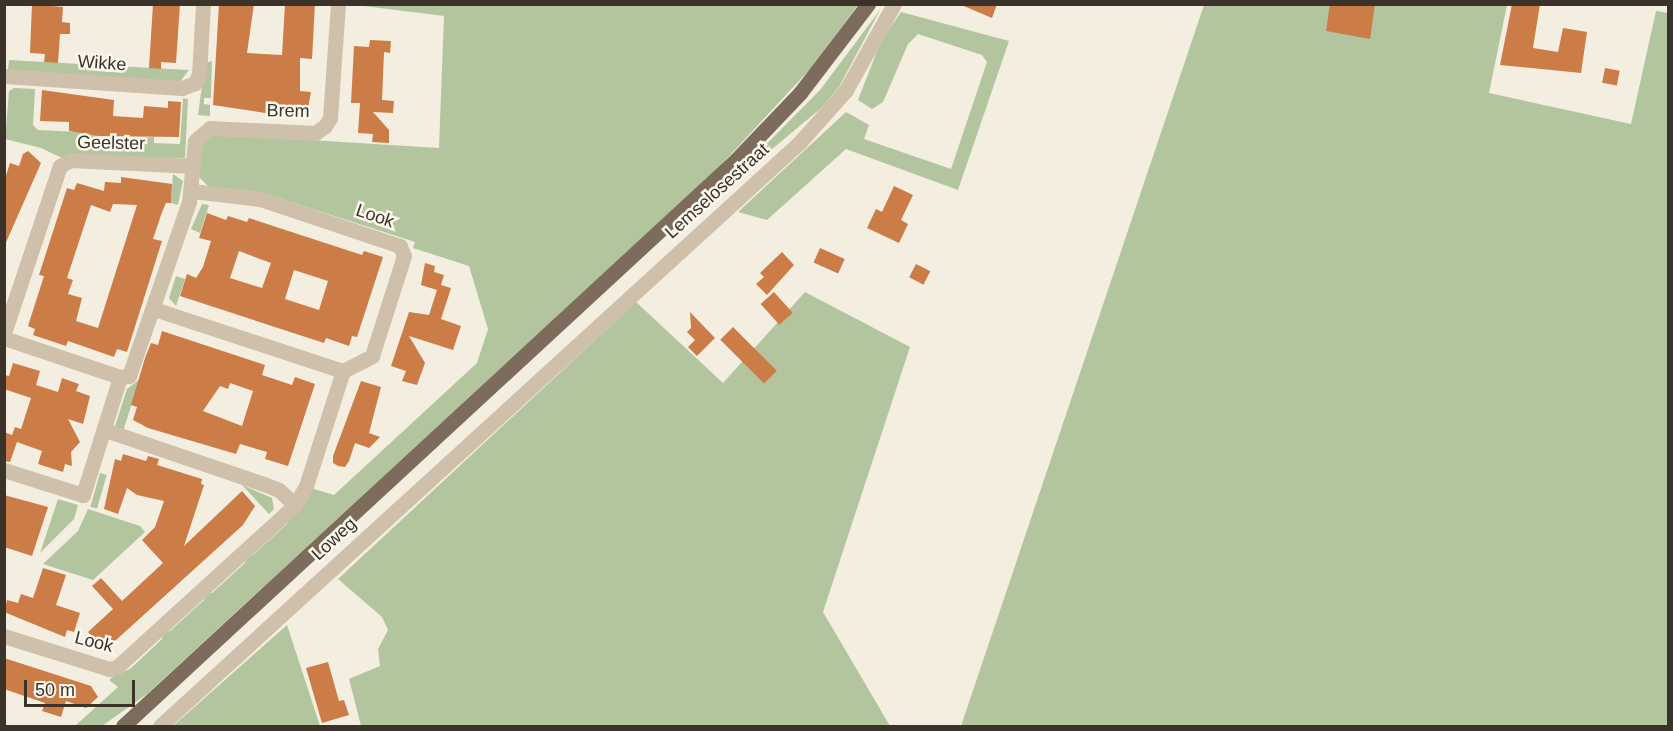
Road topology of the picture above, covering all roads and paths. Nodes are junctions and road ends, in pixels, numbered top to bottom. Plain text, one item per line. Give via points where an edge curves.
1 (203, 4) edge
2 (338, 4) edge
3 (868, 4) edge
4 (894, 4) edge
5 (4, 76) edge
6 (194, 166) junction
7 (192, 191) junction
8 (154, 309) junction
9 (4, 335) edge
10 (343, 371) junction
11 (120, 377) junction
12 (535, 382) joint
13 (105, 430) junction
14 (4, 470) edge
15 (295, 505) junction
16 (4, 636) edge
17 (123, 726) edge
18 (160, 726) edge

1 - 5 street, Wikke via 199,74 195,83 182,88
2 - 6 street, Brem via 330,118 325,126 315,133 210,128 199,135
3 - 17 main road via 800,93 743,153
4 - 12 street, Lemselosestraat via 846,90 799,143
6 - 7 street
6 - 9 street, Geelster via 70,160 60,166
7 - 8 street
7 - 10 street, Look via 260,199 400,246 404,256 372,356
8 - 10 street
8 - 11 street via 134,370
9 - 11 street, Geelster
10 - 15 street, Look via 306,486
11 - 13 street
12 - 18 street, Loweg
13 - 14 street via 83,495
13 - 15 street via 264,484 279,490
15 - 16 street, Look via 117,667 109,669

